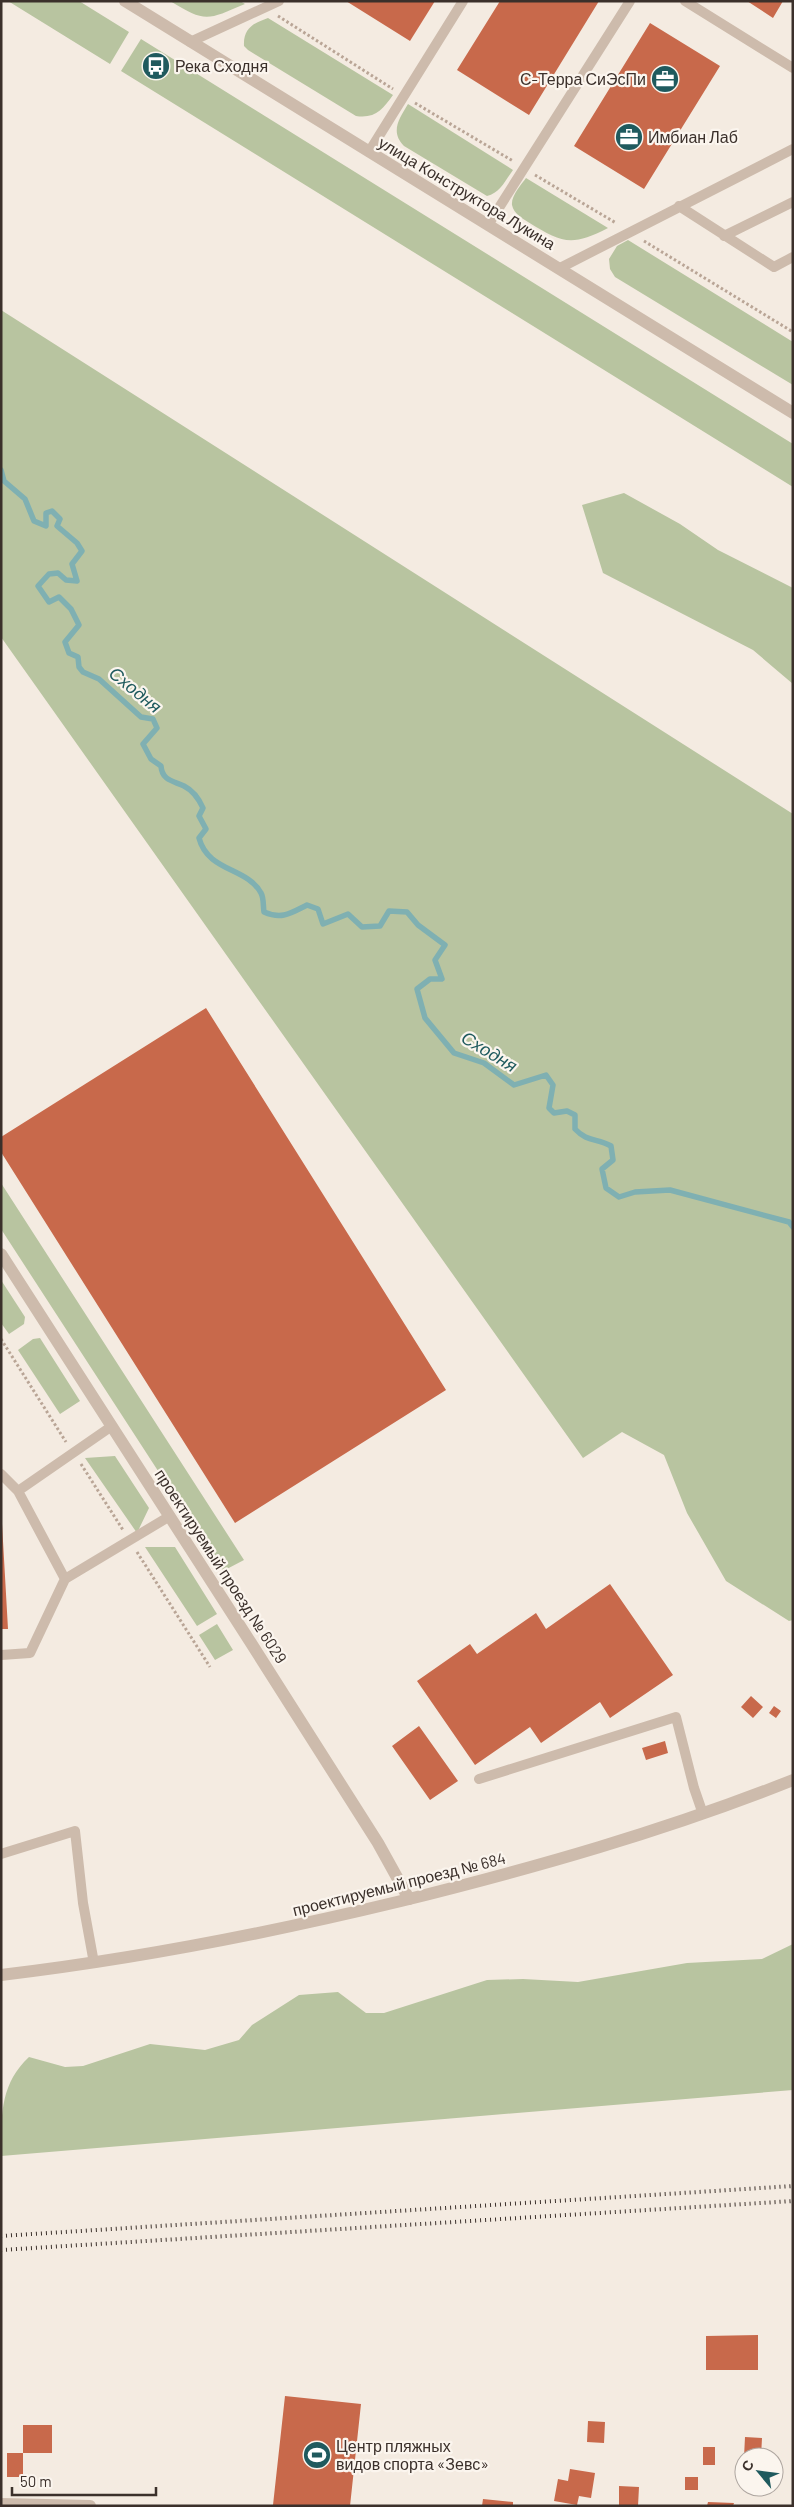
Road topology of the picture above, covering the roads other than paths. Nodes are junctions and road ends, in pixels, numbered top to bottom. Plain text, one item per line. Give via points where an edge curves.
1 (125, 1) edge
2 (279, 1) edge
3 (464, 1) edge
4 (630, 1) edge
5 (684, 1) edge
6 (190, 42) junction
7 (793, 68) edge
8 (793, 149) edge
9 (369, 152) junction
10 (793, 202) edge
11 (679, 206) junction
12 (488, 225) junction
13 (724, 236) junction
14 (793, 257) edge
15 (560, 268) junction
16 (793, 413) edge
17 (1, 1254) edge
18 (112, 1426) junction
19 (1, 1474) edge
20 (18, 1491) junction
21 (170, 1516) junction
22 (65, 1579) junction
23 (1, 1655) edge
24 (479, 1779) dead end
25 (793, 1780) edge
26 (704, 1814) junction
27 (1, 1854) edge
28 (409, 1898) junction
29 (94, 1963) junction
30 (1, 1975) edge
31 (1, 2504) edge
32 (90, 2506) edge

1 - 6 street, улица Конструктора Лукина
2 - 6 lane
3 - 9 lane
4 - 12 lane
5 - 7 lane
6 - 9 street, улица Конструктора Лукина
8 - 11 lane
9 - 12 street, улица Конструктора Лукина
10 - 13 lane
11 - 13 lane
11 - 15 lane
12 - 15 street, улица Конструктора Лукина
13 - 14 lane via 774,266
15 - 16 street, улица Конструктора Лукина
17 - 18 street, проектируемый проезд № 6029
18 - 20 lane
18 - 21 street, проектируемый проезд № 6029
19 - 20 lane
20 - 22 lane
21 - 22 lane
21 - 28 street, проектируемый проезд № 6029 via 372,1834
22 - 23 lane via 30,1653
24 - 26 lane via 676,1717
25 - 26 street, проектируемый проезд № 684
26 - 28 street, проектируемый проезд № 684 via 508,1875
27 - 29 lane via 75,1831
28 - 29 street, проектируемый проезд № 684 via 220,1942
29 - 30 street, проектируемый проезд № 684
31 - 32 street

